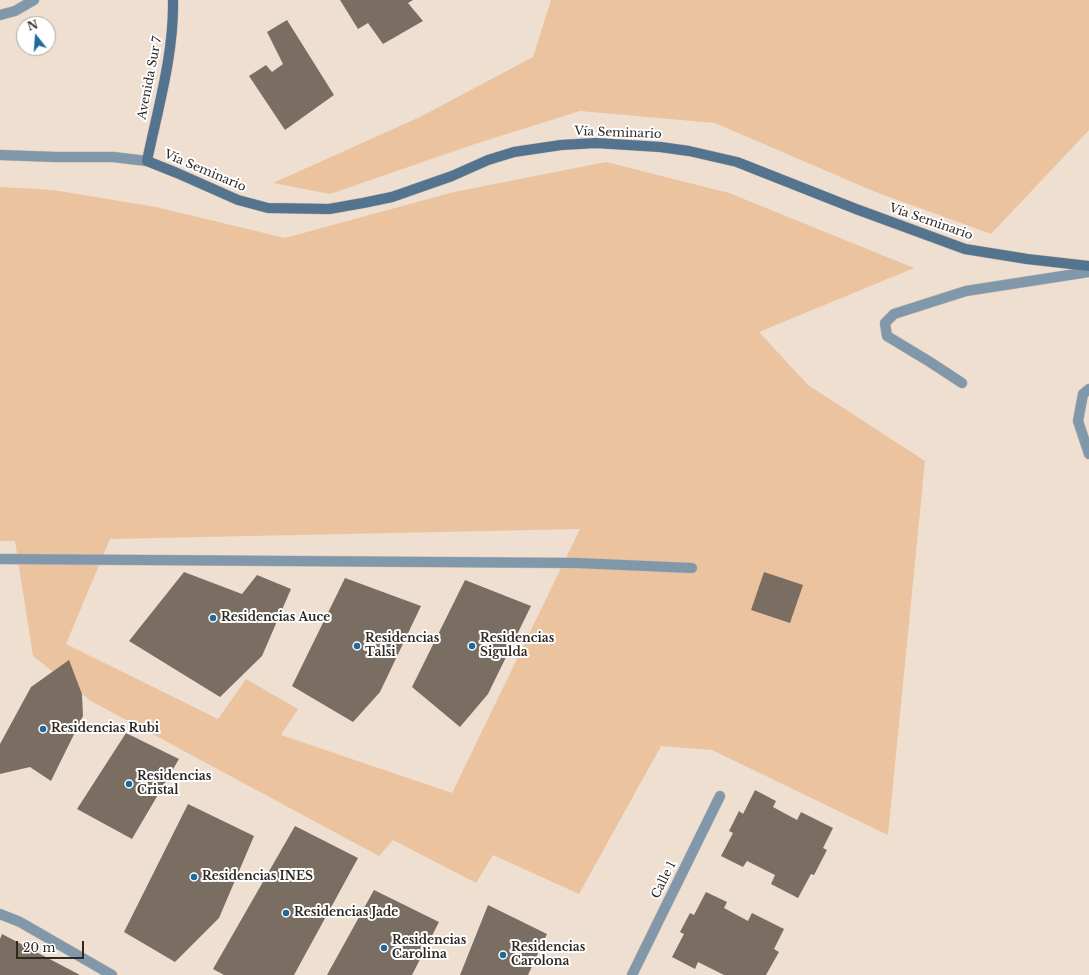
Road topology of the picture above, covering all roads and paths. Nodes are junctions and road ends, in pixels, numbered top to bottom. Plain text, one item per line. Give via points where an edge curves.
1 (34, 0) edge
2 (173, 0) edge
3 (0, 15) edge
4 (0, 155) edge
5 (146, 161) junction
6 (1089, 266) edge
7 (1089, 272) edge
8 (962, 383) dead end
9 (1089, 389) edge
10 (1089, 454) edge
11 (0, 559) edge
12 (692, 568) dead end
13 (720, 796) dead end
14 (0, 914) edge
15 (112, 975) edge
16 (632, 975) edge

1 - 3 street via 15,11
2 - 5 main road, Avenida Sur 7 via 174,21 169,60
4 - 5 street via 113,157
5 - 6 main road, Vía Seminario via 238,200 268,208 329,209 392,197 514,152 596,143 660,147 737,162 965,249 1027,260
7 - 8 street via 966,291 894,314 886,323 887,336
9 - 10 street via 1083,394 1078,421
11 - 12 street via 577,563
13 - 16 street, Calle 1
14 - 15 street via 20,922

